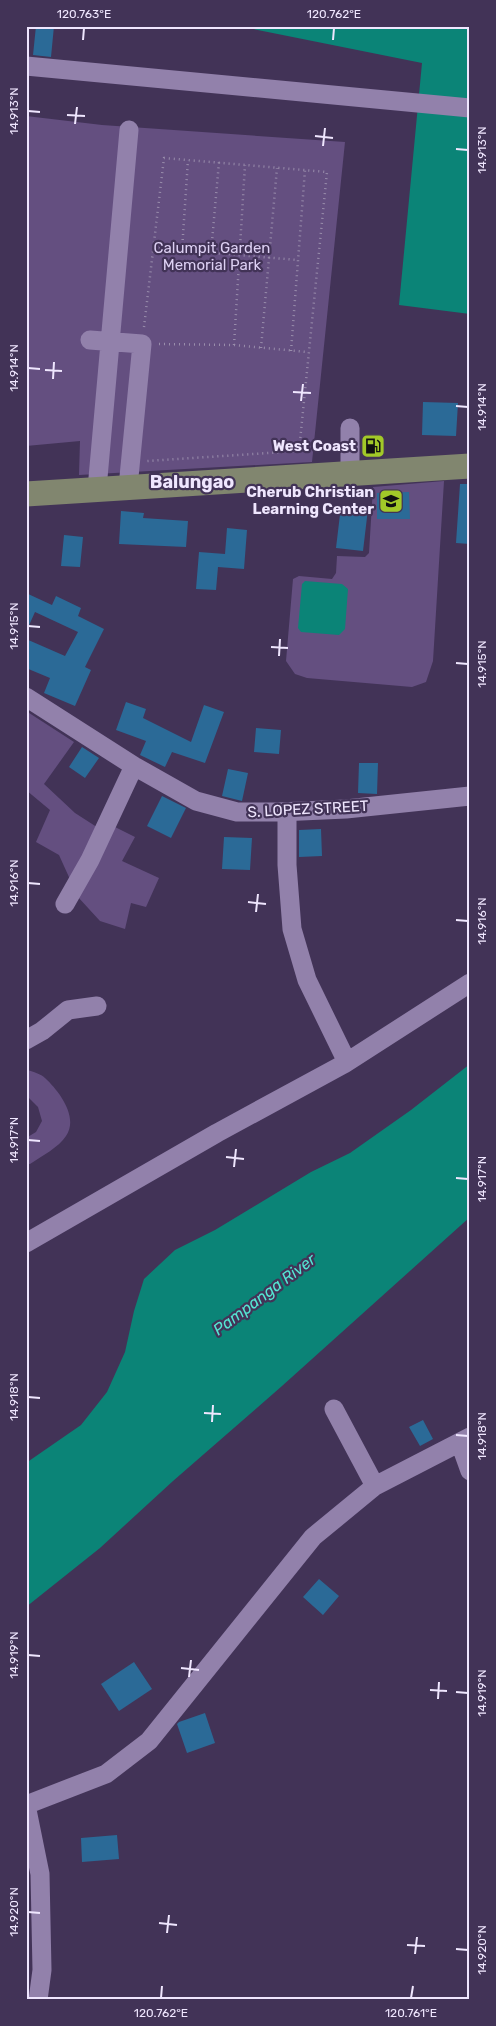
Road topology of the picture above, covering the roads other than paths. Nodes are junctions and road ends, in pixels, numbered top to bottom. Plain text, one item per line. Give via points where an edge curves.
1 (26, 66) edge
2 (470, 108) edge
3 (129, 130) dead end
4 (90, 340) dead end
5 (111, 341) junction
6 (350, 428) dead end
7 (470, 466) edge
8 (350, 473) junction
9 (128, 487) junction
10 (97, 489) junction
11 (26, 494) edge
12 (26, 697) edge
13 (134, 766) junction
14 (470, 796) edge
15 (287, 812) junction
16 (64, 904) dead end
17 (470, 983) edge
18 (97, 1006) dead end
19 (26, 1040) edge
20 (347, 1062) junction
21 (26, 1242) edge
22 (334, 1410) dead end
23 (465, 1440) edge
24 (470, 1471) edge
25 (375, 1486) junction
26 (26, 1805) edge
27 (38, 2000) edge

1 - 2 street
3 - 5 street
4 - 5 street
5 - 9 street via 142,344
5 - 10 street
6 - 8 street
7 - 8 main road
8 - 9 main road
9 - 10 main road
10 - 11 main road
12 - 13 street, S. LOPEZ STREET
13 - 15 street, S. LOPEZ STREET via 196,801 237,812
13 - 16 street via 90,860
14 - 15 street, S. LOPEZ STREET
15 - 20 street via 292,929 307,980
17 - 20 street
18 - 19 street via 68,1010
20 - 21 street
22 - 25 street
23 - 24 street
23 - 25 street
25 - 26 street via 313,1537 149,1741 106,1774
26 - 27 street via 40,1874 42,1970

